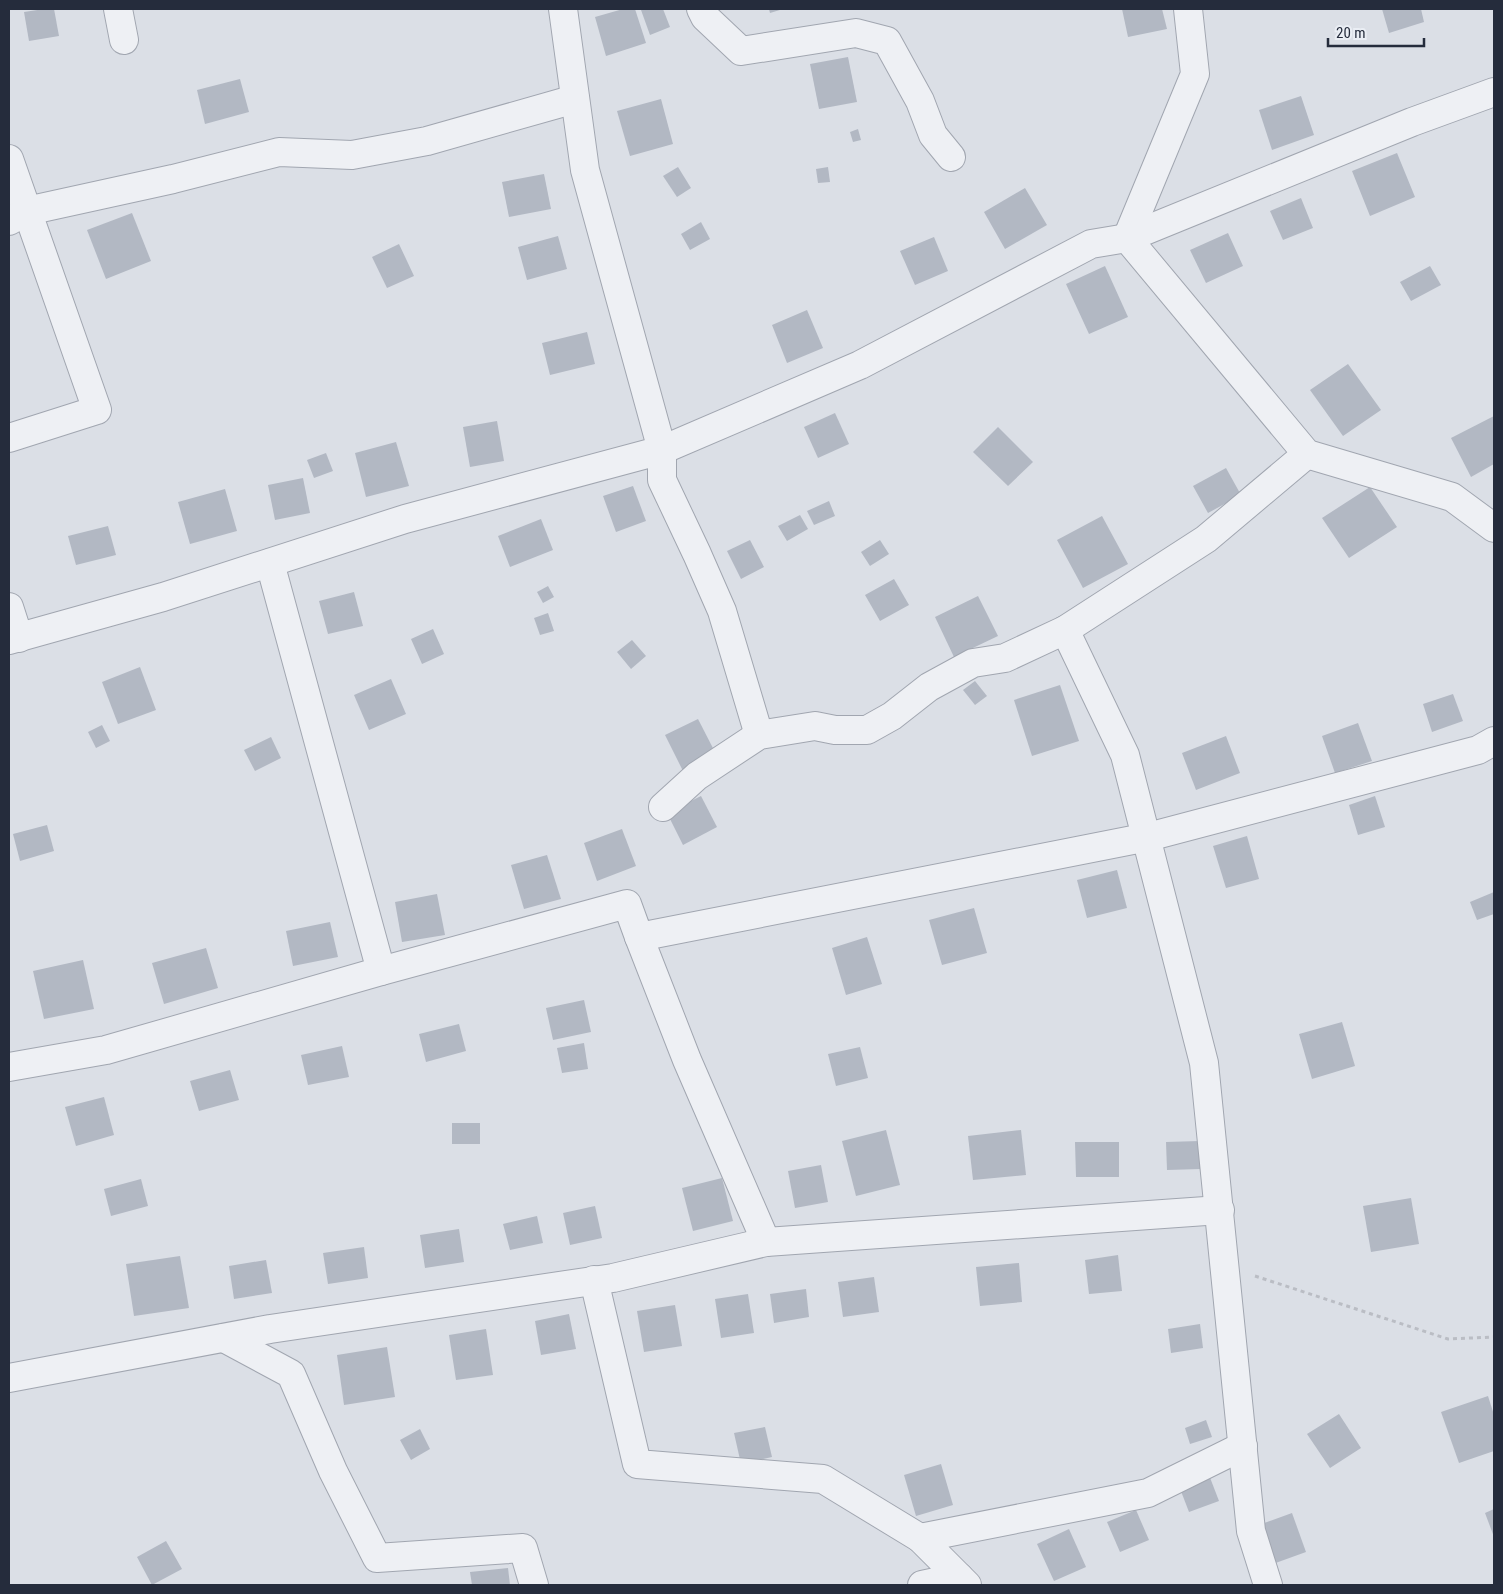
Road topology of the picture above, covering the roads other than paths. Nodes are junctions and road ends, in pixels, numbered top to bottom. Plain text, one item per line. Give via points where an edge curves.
1 (118, 9) edge
2 (563, 9) edge
3 (701, 9) edge
4 (1188, 9) edge
5 (124, 40) dead end
6 (1494, 92) edge
7 (575, 99) junction
8 (952, 157) dead end
9 (9, 159) edge
10 (18, 216) edge
11 (1127, 238) junction
12 (9, 438) edge
13 (662, 450) junction
14 (1307, 454) junction
15 (1494, 528) edge
16 (270, 563) junction
17 (9, 607) edge
18 (1065, 630) junction
19 (14, 639) edge
20 (760, 735) junction
21 (1494, 741) edge
22 (663, 806) dead end
23 (1148, 837) junction
24 (639, 936) junction
25 (381, 971) junction
26 (9, 1067) edge
27 (1220, 1210) junction
28 (766, 1242) junction
29 (594, 1280) junction
30 (224, 1338) junction
31 (9, 1378) edge
32 (1243, 1446) junction
33 (920, 1538) junction
34 (963, 1581) edge
35 (534, 1585) edge
36 (922, 1585) edge
37 (1268, 1585) edge

1 - 5 street
2 - 7 street
3 - 8 street via 705,17 741,51 856,33 887,41 920,101 933,135
4 - 11 street via 1195,74
6 - 11 street
7 - 10 street via 428,141 352,155 279,152
7 - 13 street via 585,170
9 - 10 street
10 - 12 street via 97,410
11 - 13 street via 1091,244 860,365
11 - 14 street
13 - 16 street via 405,519
13 - 20 street via 662,480 722,611
14 - 15 street via 1452,497
14 - 18 street via 1206,539
16 - 19 street
16 - 25 street
17 - 19 street
18 - 20 street via 1005,658 972,663 929,687 892,716 867,730 815,726
18 - 23 street via 1125,755
20 - 22 street via 697,776
21 - 23 street via 1478,750
23 - 24 street
23 - 27 street via 1204,1063
24 - 25 street via 627,904
24 - 28 street via 687,1060
25 - 26 street via 106,1050
27 - 28 street
27 - 32 street
28 - 29 street
29 - 30 street
29 - 33 street via 637,1464 823,1479
30 - 31 street
30 - 35 street via 291,1374 333,1471 377,1558 523,1548
32 - 33 street via 1148,1493
32 - 37 street via 1251,1531
33 - 34 street
34 - 36 street

